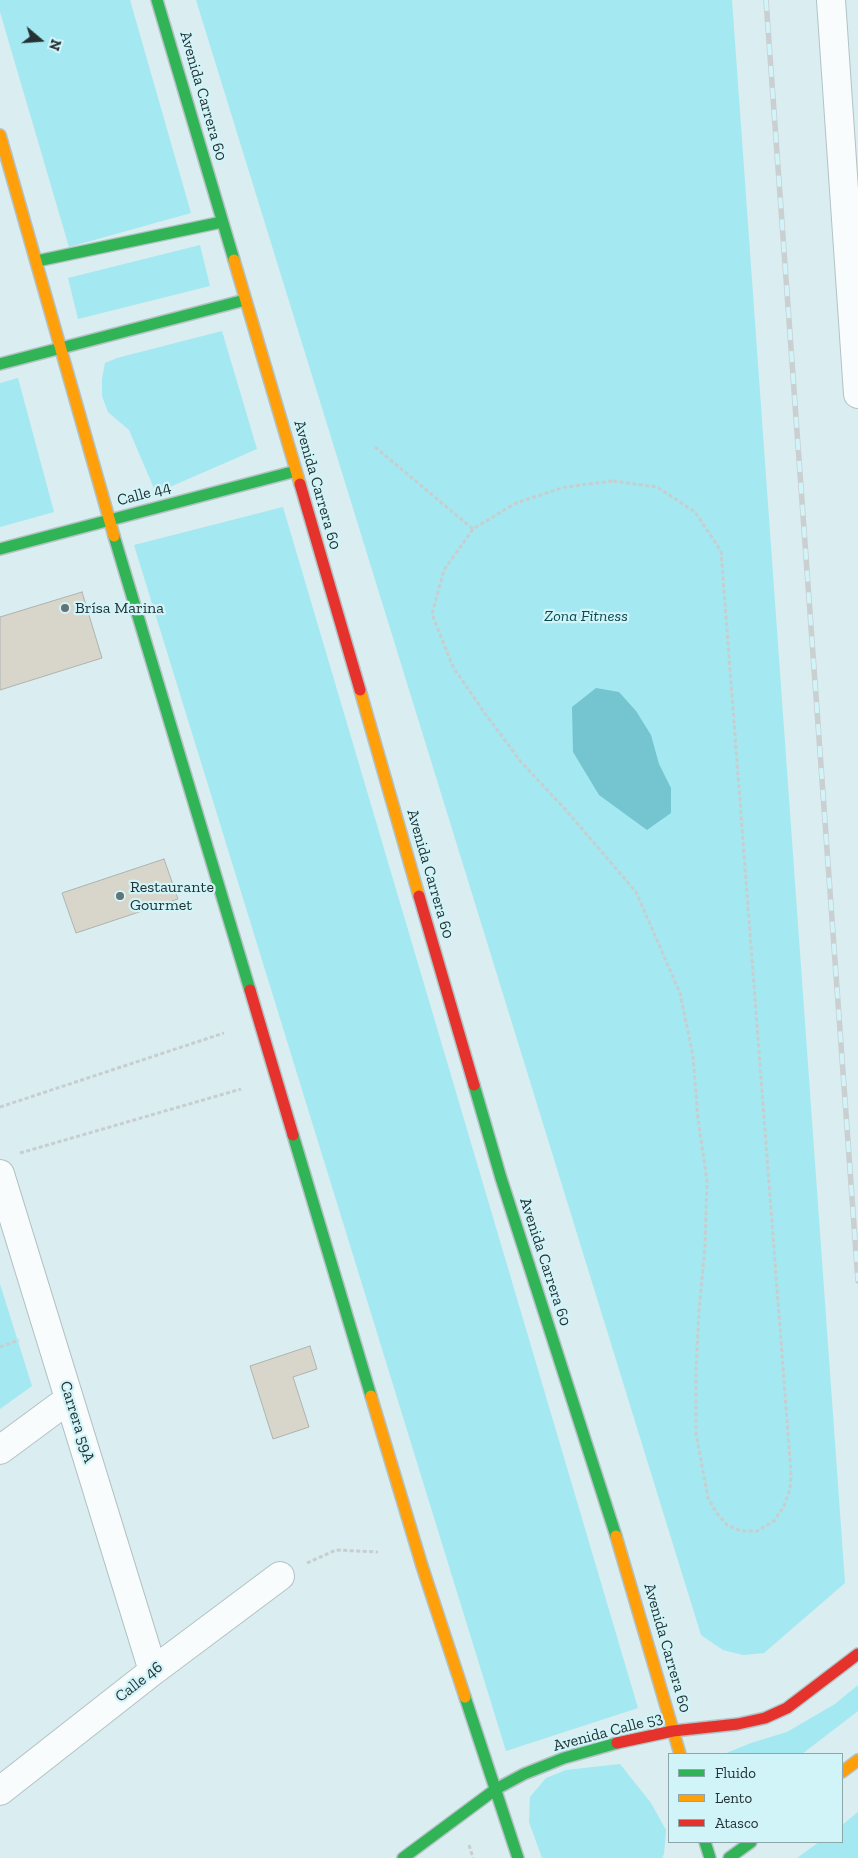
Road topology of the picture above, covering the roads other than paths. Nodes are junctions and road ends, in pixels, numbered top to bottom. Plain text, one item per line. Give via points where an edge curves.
1 (157, 0) edge
2 (831, 0) edge
3 (0, 135) edge
4 (222, 222) junction
5 (38, 261) junction
6 (245, 300) junction
7 (61, 348) junction
8 (0, 364) edge
9 (858, 394) edge
10 (296, 470) junction
11 (109, 520) junction
12 (0, 549) edge
13 (0, 1174) edge
14 (69, 1398) junction
15 (0, 1450) edge
16 (280, 1576) road end
17 (858, 1654) edge
18 (153, 1671) junction
19 (673, 1731) junction
20 (680, 1753) edge
21 (858, 1760) edge
22 (843, 1771) edge
23 (496, 1789) junction
24 (0, 1791) edge
25 (705, 1843) edge
26 (749, 1843) edge
27 (403, 1858) edge
28 (518, 1858) edge
29 (710, 1858) edge
30 (729, 1858) edge

1 - 4 main road, Avenida Carrera 60
2 - 9 street
3 - 5 main road
4 - 5 main road
4 - 6 main road, Avenida Carrera 60
5 - 7 main road
6 - 7 main road
6 - 10 main road, Avenida Carrera 60
7 - 8 main road
7 - 11 main road
10 - 11 main road, Calle 44
10 - 19 main road, Avenida Carrera 60 via 501,1178 631,1582
11 - 12 main road, Calle 44
11 - 23 main road via 422,1566
13 - 14 street, Carrera 59A
14 - 15 street
14 - 18 street, Carrera 59A
16 - 18 street, Calle 46
17 - 19 main road, Avenida Calle 53 via 786,1708 765,1718
18 - 24 street, Calle 46
19 - 20 main road, Avenida Carrera 60
19 - 23 main road, Avenida Calle 53 via 564,1758
21 - 22 main road
23 - 27 main road, Avenida Calle 53
23 - 28 main road
25 - 29 main road
26 - 30 main road

